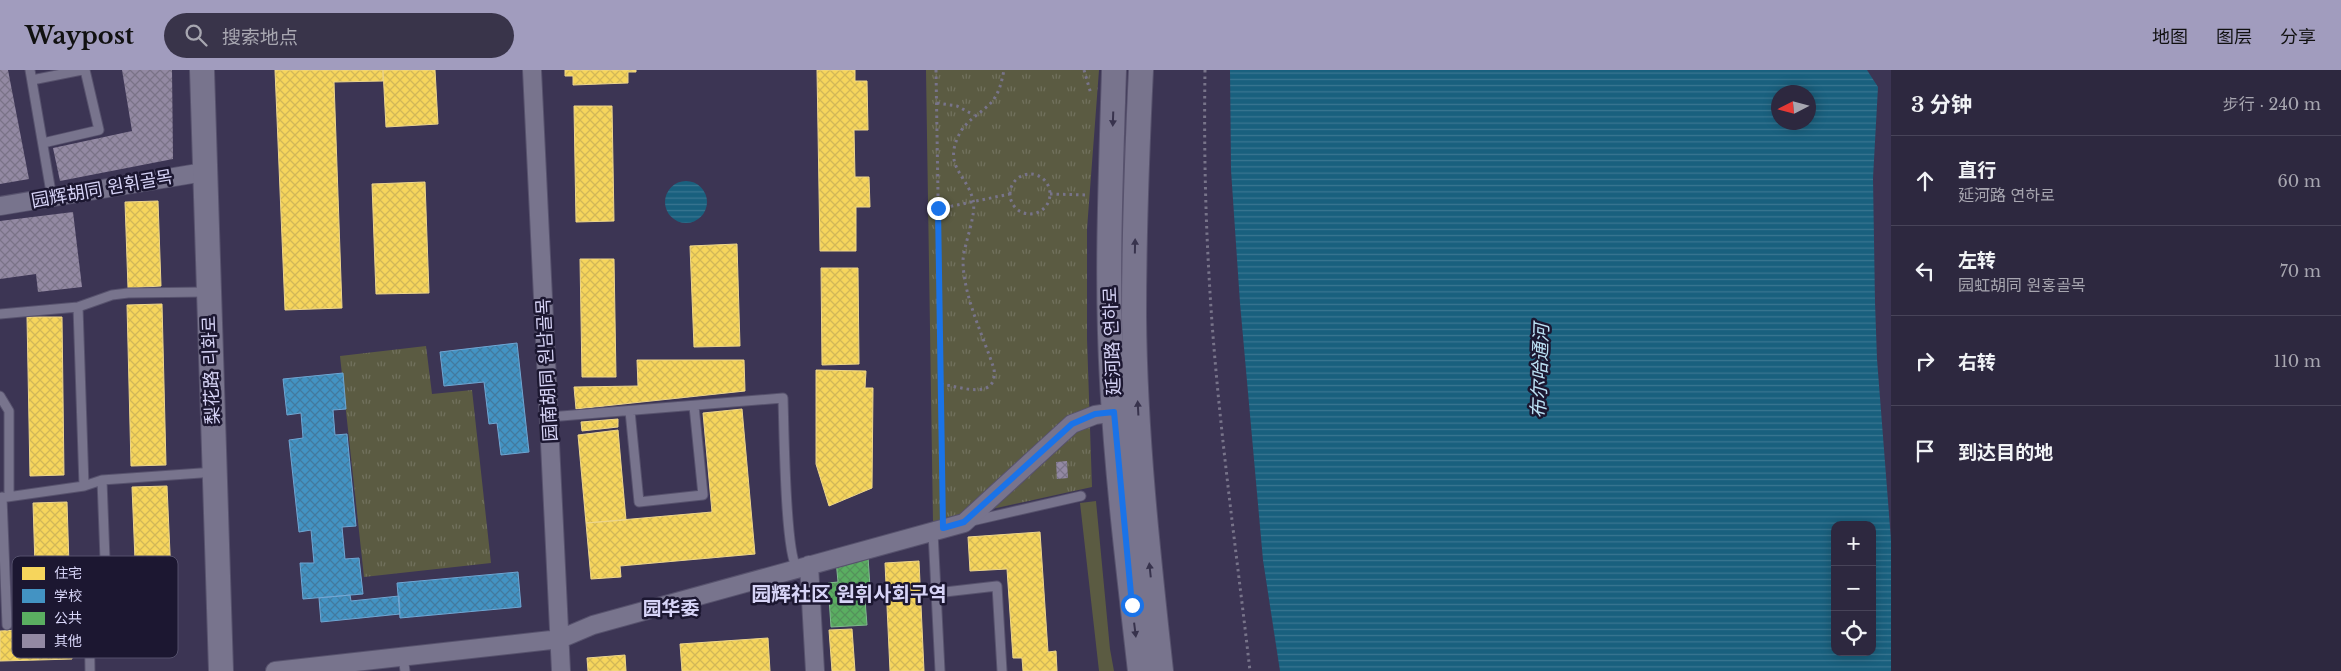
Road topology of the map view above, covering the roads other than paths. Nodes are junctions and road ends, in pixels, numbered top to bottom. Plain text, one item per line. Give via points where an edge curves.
1 (30, 70) edge
2 (84, 70) edge
3 (202, 70) edge
4 (532, 70) edge
5 (1114, 70) edge
6 (1141, 70) edge
7 (32, 80) junction
8 (43, 143) junction
9 (204, 172) junction
10 (52, 198) junction
11 (0, 206) edge
12 (208, 292) junction
13 (78, 307) junction
14 (0, 314) edge
15 (0, 396) edge
16 (694, 406) junction
17 (630, 411) junction
18 (1114, 412) junction
19 (549, 417) junction
20 (215, 472) junction
21 (102, 480) junction
22 (84, 486) junction
23 (1081, 496) dead end
24 (4, 497) edge
25 (964, 522) junction
26 (938, 530) junction
27 (105, 556) edge
28 (803, 566) junction
29 (936, 593) junction
30 (7, 625) dead end
31 (560, 639) junction
32 (90, 658) edge
33 (404, 664) edge
34 (90, 671) edge
35 (221, 671) edge
36 (275, 671) edge
37 (561, 671) edge
38 (815, 671) edge
39 (940, 671) edge
40 (1002, 671) edge
41 (1140, 671) edge
42 (1161, 671) edge

1 - 7 lane
2 - 7 lane
2 - 8 lane via 99,130
3 - 9 main road, 梨花路 리화로
4 - 19 street, 园南胡同 원남골목
5 -> 18 main road, 延河路 연하로 via 1109,287
42 -> 6 main road, 延河路 연하로 via 1149,561 1134,317
7 - 8 lane
8 - 10 lane
9 - 10 street, 园辉胡同 원휘골목
9 - 12 main road, 梨花路 리화로
10 - 11 street, 园辉胡同 원휘골목
12 - 13 lane via 128,293
12 - 20 main road, 梨花路 리화로
13 - 14 lane
13 - 22 lane
15 - 24 lane via 9,411
16 - 17 lane
16 - 17 lane via 704,495 639,502
16 - 28 lane via 783,398 790,538 794,564
17 - 19 lane
18 - 25 street via 1095,414 1072,424
18 -> 41 main road, 延河路 연하로
19 - 31 street, 园南胡同 원남골목
20 - 21 lane
20 - 35 main road, 梨花路 리화로
21 - 22 lane
21 - 27 lane
22 - 24 lane
23 - 25 lane
24 - 30 lane
25 - 26 street
26 - 28 street
26 - 29 lane
28 - 31 street via 593,625
28 - 38 street
29 - 39 lane
29 - 40 lane via 996,586
31 - 33 street
31 - 37 street, 园南胡同 원남골목
32 - 34 lane
33 - 36 street

